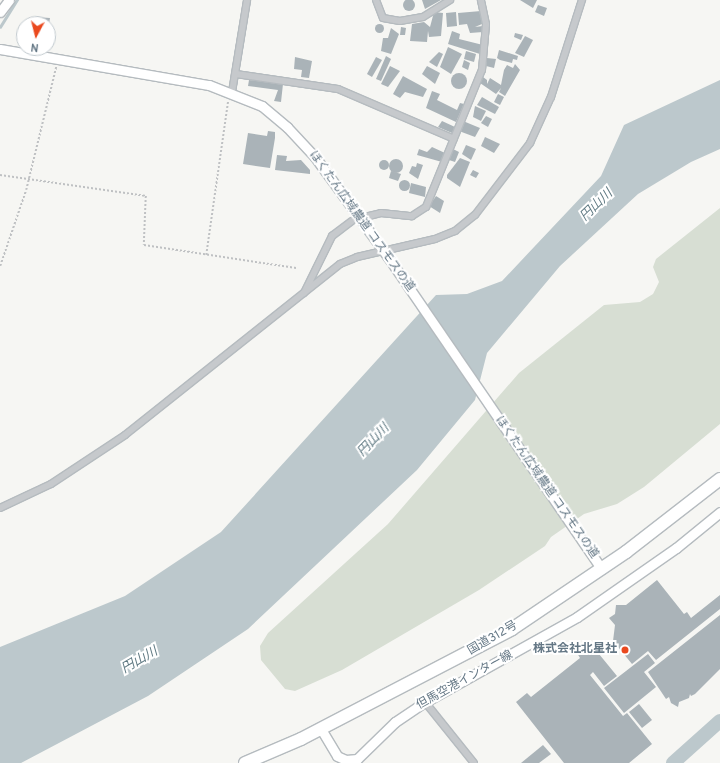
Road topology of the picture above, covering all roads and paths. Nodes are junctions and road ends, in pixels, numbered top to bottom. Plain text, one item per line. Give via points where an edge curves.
1 (9, 0) edge
2 (247, 0) edge
3 (376, 0) edge
4 (450, 0) edge
5 (481, 0) edge
6 (582, 0) edge
7 (0, 12) edge
8 (0, 48) edge
9 (60, 58) junction
10 (236, 74) junction
11 (232, 92) junction
12 (454, 139) junction
13 (0, 175) edge
14 (29, 180) junction
15 (369, 216) dead end
16 (352, 221) dead end
17 (386, 254) junction
18 (206, 255) junction
19 (0, 266) edge
20 (296, 268) dead end
21 (303, 293) junction
22 (720, 479) edge
23 (0, 508) edge
24 (720, 512) edge
25 (602, 569) junction
26 (425, 702) junction
27 (321, 729) junction
28 (244, 763) edge
29 (474, 763) edge

1 - 7 street
2 - 10 street
3 - 4 street via 383,18 400,21 423,17
5 - 12 street via 486,24 482,70
6 - 17 street via 545,112 530,143 497,190 475,215 455,231
8 - 9 street, ほくたん広域農道 コスモスの道
9 - 11 street, ほくたん広域農道 コスモスの道 via 178,78
9 - 14 path via 53,73
10 - 11 street
10 - 12 street via 338,89
11 - 17 street, ほくたん広域農道 コスモスの道 via 262,106 310,152
11 - 18 path via 225,106
12 - 15 street via 422,212 412,216 392,213
13 - 14 path
14 - 18 path via 146,196 144,245
14 - 19 path
16 - 21 street via 332,236
17 - 21 street via 340,264
17 - 25 street, ほくたん広域農道 コスモスの道
18 - 20 path
21 - 23 street via 125,435 51,484
22 - 25 highway, 国道312号 via 671,519
24 - 26 street, 但馬空港インター線 via 676,548 577,617
25 - 27 highway, 国道312号 via 512,629
26 - 27 street, 但馬空港インター線 via 395,722 357,759 346,760 336,756
26 - 29 street
27 - 28 highway, 国道312号

